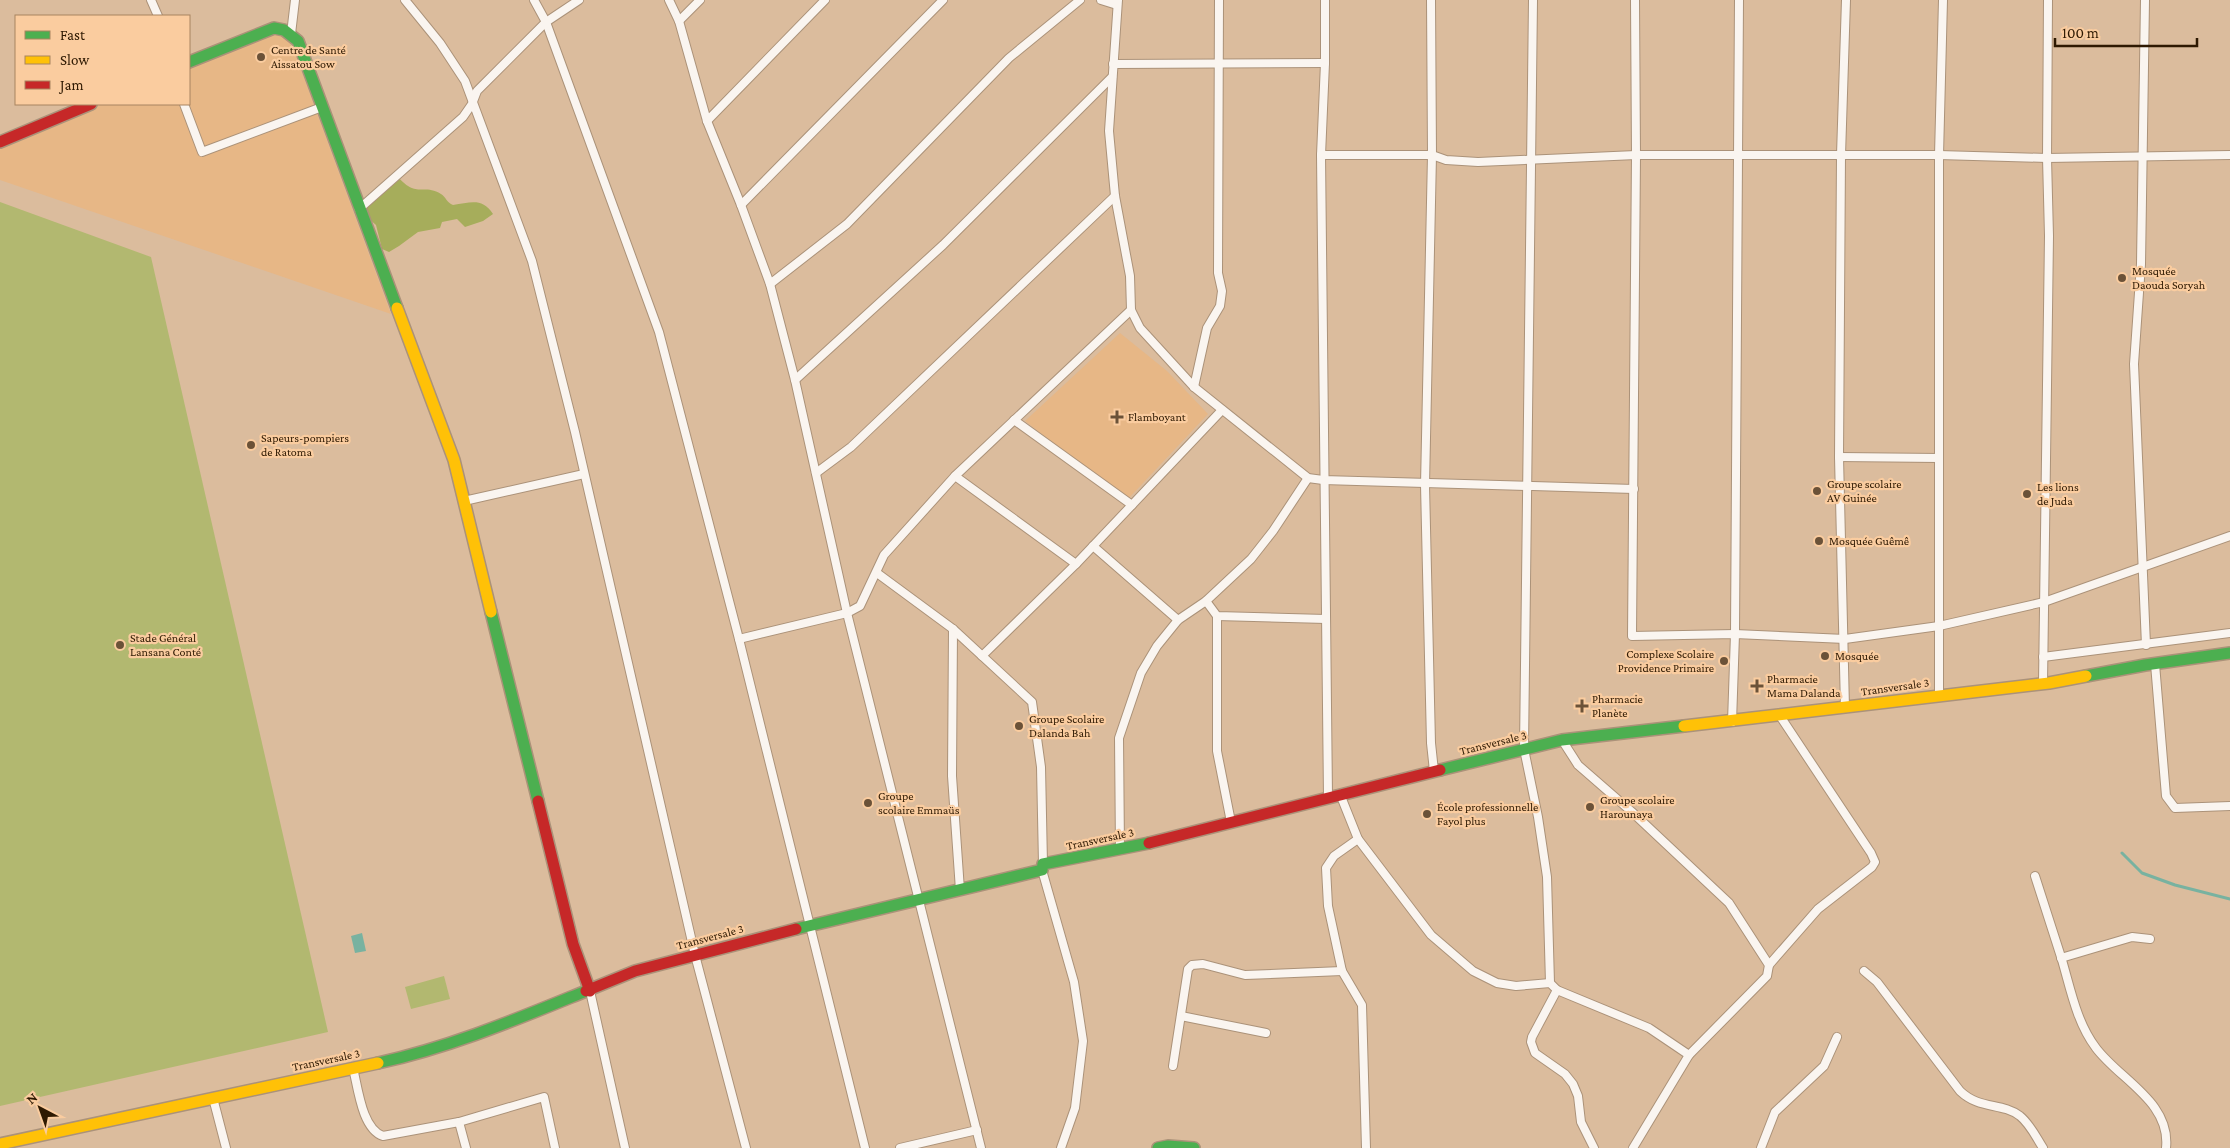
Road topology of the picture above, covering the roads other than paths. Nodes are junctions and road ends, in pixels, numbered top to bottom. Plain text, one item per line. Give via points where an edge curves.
1 (152, 0) edge
2 (295, 0) edge
3 (405, 0) edge
4 (534, 0) edge
5 (579, 0) edge
6 (669, 0) edge
7 (700, 0) edge
8 (825, 0) edge
9 (943, 0) edge
10 (1080, 0) edge
11 (1101, 0) edge
12 (1219, 0) edge
13 (1325, 0) edge
14 (1431, 0) edge
15 (1533, 0) edge
16 (1635, 0) edge
17 (1739, 0) edge
18 (1846, 0) edge
19 (1943, 0) edge
20 (2048, 0) edge
21 (2144, 0) edge
22 (1118, 2) edge
23 (158, 15) edge
24 (679, 21) junction
25 (546, 22) junction
26 (291, 34) junction
27 (190, 62) edge
28 (1325, 63) junction
29 (1113, 64) junction
30 (1218, 65) junction
31 (1112, 77) junction
32 (472, 104) junction
33 (89, 105) edge
34 (184, 105) edge
35 (322, 107) junction
36 (707, 121) junction
37 (0, 142) edge
38 (1320, 155) junction
39 (1432, 155) junction
40 (1636, 155) junction
41 (1738, 155) junction
42 (1841, 155) junction
43 (1938, 155) junction
44 (2142, 155) junction
45 (2230, 155) edge
46 (2047, 158) junction
47 (1531, 160) junction
48 (1115, 196) junction
49 (741, 205) junction
50 (359, 209) junction
51 (770, 284) junction
52 (1131, 310) junction
53 (795, 380) junction
54 (1194, 387) junction
55 (1222, 410) junction
56 (1014, 420) junction
57 (1839, 457) junction
58 (1939, 458) junction
59 (584, 474) junction
60 (816, 474) junction
61 (955, 476) junction
62 (1308, 478) junction
63 (1323, 480) junction
64 (1425, 485) junction
65 (1528, 486) junction
66 (1634, 489) junction
67 (464, 500) junction
68 (1132, 504) junction
69 (2230, 536) edge
70 (1093, 546) junction
71 (1076, 564) junction
72 (2141, 567) junction
73 (877, 573) junction
74 (1206, 601) junction
75 (2044, 602) junction
76 (847, 613) junction
77 (1218, 616) junction
78 (1326, 619) junction
79 (1178, 620) junction
80 (1939, 626) junction
81 (953, 629) junction
82 (2230, 633) edge
83 (1734, 634) junction
84 (739, 639) junction
85 (1845, 639) junction
86 (2146, 646) junction
87 (2230, 653) edge
88 (982, 656) junction
89 (2043, 657) junction
90 (2155, 664) junction
91 (2043, 684) junction
92 (1939, 695) junction
93 (1845, 708) junction
94 (1780, 716) junction
95 (1732, 722) junction
96 (1562, 740) junction
97 (1524, 749) junction
98 (1434, 771) junction
99 (1340, 794) junction
100 (1328, 797) junction
101 (2230, 806) edge
102 (1232, 822) junction
103 (1358, 840) junction
104 (1120, 850) junction
105 (1043, 867) junction
106 (2035, 876) dead end
107 (960, 890) junction
108 (917, 899) junction
109 (809, 926) junction
110 (2150, 939) dead end
111 (695, 955) junction
112 (2061, 958) junction
113 (1769, 965) junction
114 (1342, 971) junction
115 (1864, 971) dead end
116 (1550, 984) junction
117 (1557, 990) junction
118 (590, 991) junction
119 (1181, 1016) junction
120 (1266, 1033) dead end
121 (1837, 1037) dead end
122 (1688, 1055) junction
123 (1173, 1066) dead end
124 (353, 1068) junction
125 (213, 1098) junction
126 (459, 1122) junction
127 (977, 1130) junction
128 (0, 1144) edge
129 (226, 1148) edge
130 (466, 1148) edge
131 (555, 1148) edge
132 (625, 1148) edge
133 (746, 1148) edge
134 (865, 1148) edge
135 (900, 1148) edge
136 (981, 1148) edge
137 (1062, 1148) edge
138 (1158, 1148) edge
139 (1187, 1148) edge
140 (1366, 1148) edge
141 (1594, 1148) edge
142 (1632, 1148) edge
143 (1762, 1148) edge
144 (2042, 1148) edge
145 (2166, 1148) edge

1 - 23 street
2 - 26 street
3 - 32 street via 460,74
4 - 25 street
5 - 25 street
6 - 24 street
7 - 24 street
8 - 36 street
9 - 49 street
10 - 51 street via 1009,58 847,224
11 - 22 street
12 - 30 street
13 - 28 street
14 - 39 street
15 - 47 street
16 - 40 street
17 - 41 street
18 - 42 street
19 - 43 street
20 - 46 street
21 - 44 street
22 - 29 street
24 - 36 street
25 - 32 street via 477,91
25 - 84 street via 658,332
26 - 27 main road via 274,28
26 - 35 main road via 298,41
28 - 30 street
28 - 38 street
29 - 30 street
29 - 31 street
30 - 54 street via 1218,273 1222,291 1220,306 1207,328
31 - 48 street via 1109,131
31 - 53 street via 944,245
32 - 50 street via 463,117
32 - 59 street via 532,261
33 - 37 main road
34 - 35 street via 202,152
35 - 50 main road
36 - 49 street
38 - 39 street
38 - 63 street
39 - 47 street via 1446,160 1478,162
39 - 64 street
40 - 41 street
40 - 47 street
40 - 66 street
41 - 42 street
41 - 83 street
42 - 43 street
42 - 57 street
43 - 46 street
43 - 58 street
44 - 45 street
44 - 46 street
44 - 72 street via 2141,264 2134,364
46 - 75 street via 2049,236
47 - 65 street
48 - 52 street via 1130,276
48 - 60 street via 851,447
49 - 51 street
50 - 67 main road via 454,460
51 - 53 street
52 - 54 street via 1140,328
52 - 56 street
53 - 60 street
54 - 55 street
55 - 62 street
55 - 68 street
56 - 61 street
56 - 68 street
57 - 58 street
57 - 85 street
58 - 80 street
59 - 67 street
59 - 111 street
60 - 76 street
61 - 71 street
61 - 73 street via 884,555
62 - 63 street
62 - 74 street via 1250,559
63 - 64 street
63 - 78 street
64 - 65 street
64 - 98 street
65 - 66 street
65 - 97 street
66 - 83 street via 1632,636
67 - 118 main road via 573,944
68 - 70 street
69 - 72 street
70 - 71 street
70 - 79 street
71 - 88 street
72 - 75 street
72 - 86 street
73 - 76 street via 860,606
73 - 81 street
74 - 77 street
74 - 79 street
75 - 80 street
75 - 89 street
76 - 84 street
76 - 108 street
77 - 78 street
77 - 102 street via 1217,751
78 - 100 street
79 - 104 street via 1141,673 1119,738
80 - 85 street
80 - 92 street
81 - 88 street
81 - 107 street via 952,776
82 - 86 street
83 - 85 street
83 - 95 street
84 - 109 street
85 - 93 street
86 - 89 street
87 - 90 main road, Transversale 3
88 - 105 street via 1032,702 1041,767
89 - 91 street
90 - 91 main road, Transversale 3
90 - 101 street via 2166,796 2175,808
91 - 92 main road, Transversale 3
92 - 93 main road, Transversale 3
93 - 94 main road, Transversale 3
94 - 95 main road, Transversale 3
94 - 113 street via 1875,862 1818,909
95 - 96 main road, Transversale 3
96 - 97 main road, Transversale 3
96 - 113 street via 1578,765 1729,904
97 - 98 main road, Transversale 3
97 - 116 street via 1547,877
98 - 99 main road, Transversale 3
99 - 100 main road, Transversale 3
99 - 103 street
100 - 102 main road, Transversale 3
102 - 104 main road, Transversale 3
103 - 114 street via 1334,856 1326,868 1328,906
103 - 116 street via 1431,935 1473,970 1497,983 1516,986
104 - 105 main road, Transversale 3
105 - 107 main road, Transversale 3
105 - 137 street via 1074,982 1083,1041 1076,1108
106 - 112 street
107 - 108 main road, Transversale 3
108 - 109 main road, Transversale 3
108 - 127 street
109 - 111 main road, Transversale 3
109 - 134 street
110 - 112 street via 2132,937
111 - 118 main road, Transversale 3 via 635,972
111 - 133 street
112 - 145 street via 2082,1028 2097,1050 2150,1100 2161,1118
113 - 122 street via 1766,976
114 - 119 street via 1245,974 1197,963 1188,969
114 - 140 street via 1362,1005
115 - 144 street via 1877,982 1964,1094 1978,1103 2020,1116
116 - 117 street
117 - 122 street via 1649,1028
117 - 141 street via 1532,1038 1532,1048 1573,1084 1581,1122
118 - 124 main road, Transversale 3 via 481,1034 413,1055
118 - 132 street
119 - 120 street
119 - 123 street
121 - 143 street via 1824,1066 1776,1112
122 - 142 street
124 - 125 main road, Transversale 3
124 - 126 street via 368,1123 376,1133 384,1136
125 - 128 main road, Transversale 3
125 - 129 street
126 - 130 street
126 - 131 street via 544,1097
127 - 135 street
127 - 136 street
138 - 139 main road

